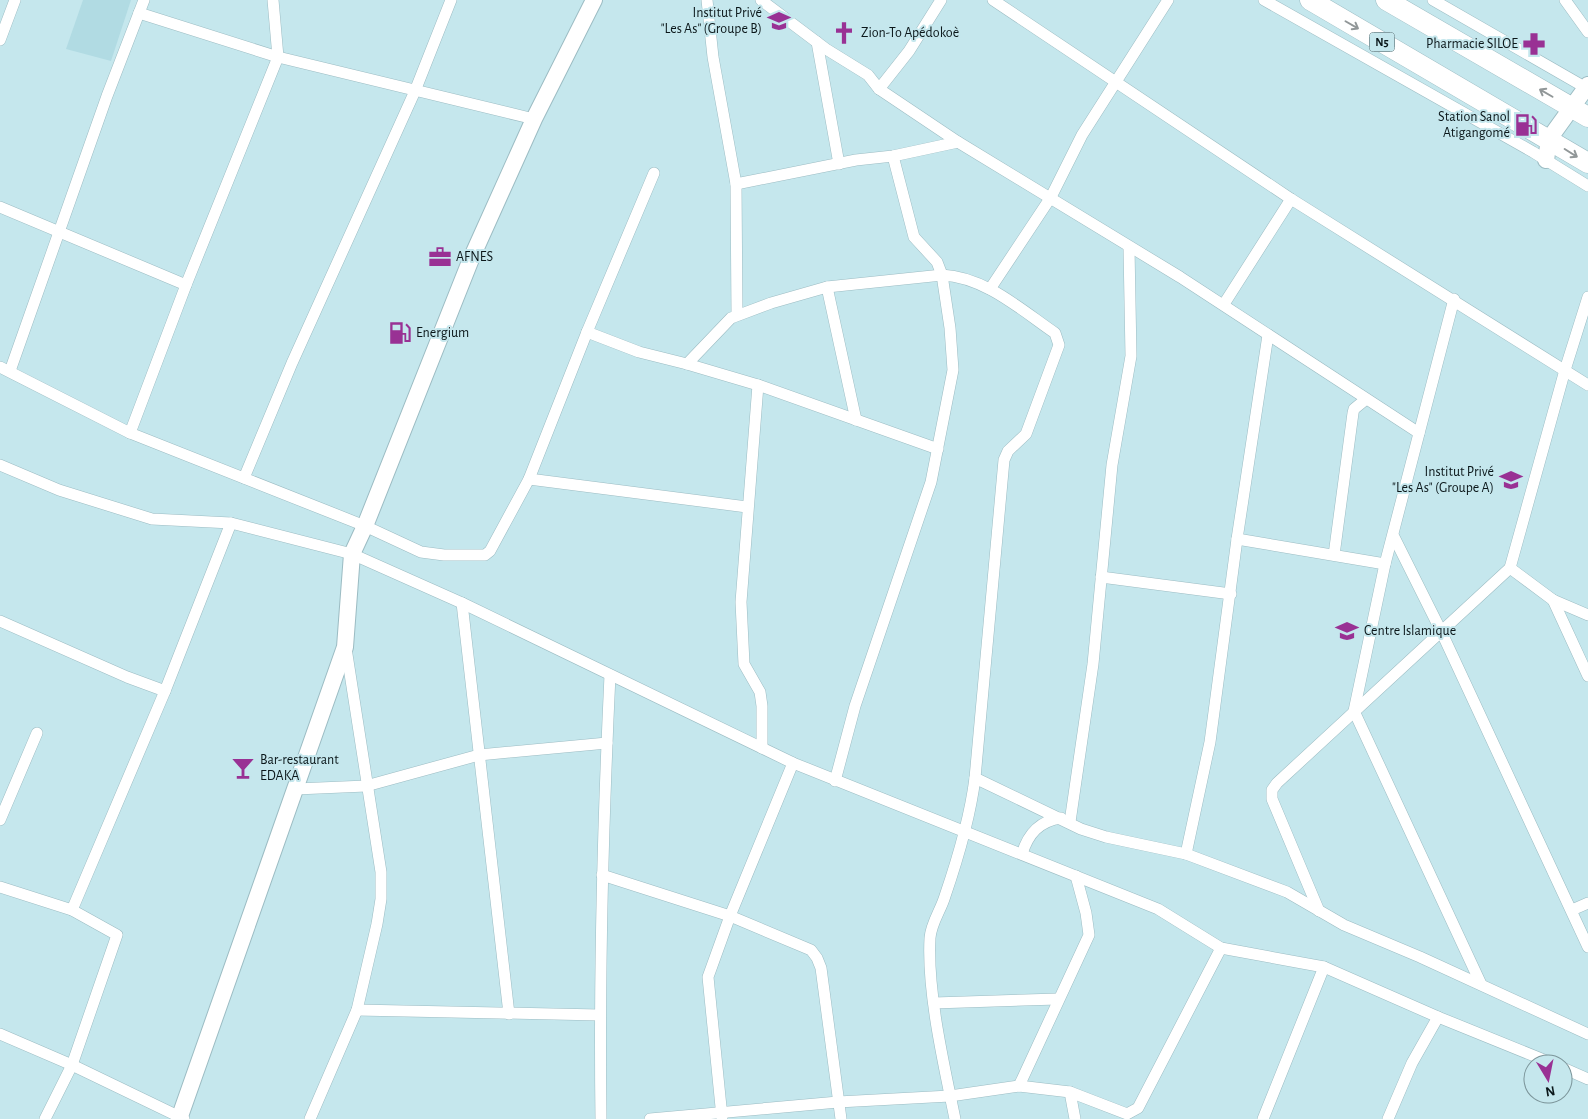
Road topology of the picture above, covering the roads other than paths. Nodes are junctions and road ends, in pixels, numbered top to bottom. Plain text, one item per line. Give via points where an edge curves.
1 (15, 0) edge
2 (144, 0) edge
3 (273, 0) edge
4 (451, 0) edge
5 (594, 0) edge
6 (707, 0) edge
7 (762, 0) edge
8 (941, 0) edge
9 (993, 0) edge
10 (1168, 0) edge
11 (1264, 0) edge
12 (1310, 0) edge
13 (1386, 0) edge
14 (1432, 0) edge
15 (1565, 0) edge
16 (139, 12) junction
17 (1588, 32) edge
18 (0, 40) edge
19 (817, 42) junction
20 (278, 57) junction
21 (1116, 82) junction
22 (1587, 88) edge
23 (880, 89) junction
24 (415, 91) junction
25 (1580, 112) edge
26 (534, 119) junction
27 (1549, 139) junction
28 (958, 142) junction
29 (893, 156) junction
30 (1546, 160) junction
31 (1588, 163) edge
32 (839, 164) junction
33 (654, 173) dead end
34 (736, 184) junction
35 (1588, 186) edge
36 (1051, 197) junction
37 (1291, 199) junction
38 (0, 207) edge
39 (59, 232) junction
40 (1129, 248) junction
41 (942, 274) junction
42 (186, 285) junction
43 (827, 287) junction
44 (990, 289) junction
45 (1588, 297) edge
46 (1454, 299) junction
47 (1224, 304) junction
48 (737, 315) junction
49 (587, 332) junction
50 (1268, 335) junction
51 (688, 364) junction
52 (5, 369) edge
53 (1565, 370) junction
54 (758, 384) junction
55 (1588, 385) edge
56 (1365, 400) junction
57 (856, 420) junction
58 (130, 433) junction
59 (1419, 433) junction
60 (938, 450) junction
61 (0, 465) edge
62 (244, 478) junction
63 (529, 479) junction
64 (747, 507) junction
65 (231, 523) junction
66 (366, 526) junction
67 (1394, 537) junction
68 (1237, 539) junction
69 (352, 554) junction
70 (1334, 555) junction
71 (1385, 564) junction
72 (1510, 568) junction
73 (1101, 577) junction
74 (1231, 594) junction
75 (1552, 600) junction
76 (462, 603) junction
77 (1588, 616) edge
78 (0, 621) edge
79 (1441, 631) junction
80 (345, 647) junction
81 (610, 676) junction
82 (1588, 676) edge
83 (165, 691) junction
84 (1354, 711) junction
85 (37, 733) dead end
86 (607, 743) junction
87 (762, 748) junction
88 (479, 755) junction
89 (793, 764) junction
90 (975, 778) junction
91 (835, 781) junction
92 (366, 786) junction
93 (296, 789) junction
94 (0, 820) edge
95 (1066, 820) junction
96 (964, 830) junction
97 (1022, 854) junction
98 (1186, 854) junction
99 (602, 874) junction
100 (1076, 876) junction
101 (0, 886) edge
102 (1588, 903) edge
103 (72, 910) junction
104 (1572, 910) junction
105 (1319, 911) junction
106 (730, 916) junction
107 (1588, 947) edge
108 (1221, 948) junction
109 (1324, 967) junction
110 (1481, 984) junction
111 (1058, 999) junction
112 (934, 1003) junction
113 (356, 1010) junction
114 (509, 1014) junction
115 (600, 1015) junction
116 (1438, 1017) junction
117 (0, 1034) edge
118 (1588, 1034) edge
119 (1529, 1054) edge
120 (72, 1065) junction
121 (1573, 1072) edge
122 (1588, 1079) edge
123 (1019, 1086) junction
124 (1070, 1092) junction
125 (950, 1096) junction
126 (838, 1102) junction
127 (721, 1115) edge
128 (181, 1118) edge
129 (45, 1119) edge
130 (310, 1119) edge
131 (601, 1119) edge
132 (650, 1119) edge
133 (841, 1119) edge
134 (955, 1119) edge
135 (1075, 1119) edge
136 (1263, 1119) edge
137 (1388, 1119) edge

1 - 18 street
2 - 16 street
3 - 20 street
4 - 24 street
5 - 26 street
6 - 34 street via 713,57
7 - 19 street
8 - 23 street
9 - 21 street
10 - 21 street
11 - 30 street
12 -> 27 highway, N5
25 -> 13 highway
14 - 22 street
15 - 17 street
16 - 20 street
16 - 39 street
19 - 23 street via 868,75
19 - 32 street
20 - 24 street
20 - 42 street
21 - 36 street via 1078,141
21 - 37 street
22 - 25 street
23 - 28 street
24 - 26 street
24 - 62 street via 292,363
25 - 27 street
26 - 66 street via 471,258
27 - 30 street
27 -> 31 highway, N5
28 - 29 street
28 - 36 street
29 - 32 street
29 - 41 street via 914,237 937,262
30 - 35 street
32 - 34 street
33 - 49 street
34 - 48 street
36 - 40 street
36 - 44 street
37 - 46 street
37 - 47 street
38 - 39 street
39 - 42 street
39 - 52 street
40 - 47 street
40 - 73 street via 1131,356 1114,446
41 - 43 street
41 - 44 street via 968,278
41 - 60 street via 953,370
42 - 58 street
43 - 48 street
43 - 57 street
44 - 90 street via 1055,333 1059,345 1026,434 1008,451 1004,460
45 - 53 street
46 - 53 street
46 - 59 street
47 - 50 street
48 - 51 street via 724,324
49 - 51 street via 639,352
49 - 63 street
50 - 56 street
50 - 68 street
51 - 54 street
52 - 58 street
53 - 55 street
53 - 72 street
54 - 57 street
54 - 64 street
56 - 59 street
56 - 70 street via 1353,413
57 - 60 street
58 - 62 street
59 - 67 street
60 - 91 street via 850,722
61 - 65 street via 59,490 152,520
62 - 66 street
63 - 64 street
63 - 66 street via 485,555 421,552
64 - 87 street via 741,602 743,658 761,696
65 - 69 street
65 - 83 street
66 - 69 street
67 - 71 street
67 - 79 street
68 - 70 street
68 - 74 street
69 - 76 street
69 - 80 street
70 - 71 street
71 - 84 street
72 - 75 street
72 - 79 street
73 - 74 street
73 - 95 street via 1093,664
74 - 98 street via 1210,742
75 - 77 street
75 - 82 street
76 - 81 street
76 - 88 street
78 - 83 street
79 - 84 street
79 - 104 street
80 - 92 street
80 - 93 street
81 - 86 street
81 - 87 street
83 - 103 street
84 - 105 street via 1272,790 1272,799
84 - 110 street
85 - 94 street
86 - 88 street
86 - 99 street
87 - 89 street
88 - 92 street
88 - 114 street
89 - 91 street
89 - 106 street
90 - 95 street
90 - 96 street
91 - 96 street
92 - 93 street
92 - 113 street via 382,886 377,924
93 - 128 street
95 - 97 street via 1050,820 1041,824 1027,839
95 - 98 street via 1106,837
96 - 97 street
96 - 112 street via 930,938
97 - 100 street
98 - 105 street via 1286,892
99 - 106 street
99 - 115 street
100 - 108 street via 1158,908
100 - 111 street via 1089,935
101 - 103 street
102 - 104 street
103 - 120 street via 117,935
104 - 107 street
105 - 110 street
106 - 126 street via 811,950 817,958 821,968
106 - 127 street via 708,977
108 - 109 street
108 - 124 street via 1135,1112 1127,1114
109 - 116 street
109 - 136 street
110 - 118 street
111 - 112 street
111 - 123 street
112 - 125 street
113 - 114 street
113 - 130 street
114 - 115 street
115 - 131 street
116 - 119 street
116 - 137 street via 1412,1063
117 - 120 street
120 - 128 street
120 - 129 street
121 - 122 street
123 - 124 street
123 - 125 street
124 - 135 street
125 - 126 street
125 - 134 street
126 - 127 street
126 - 133 street
127 - 132 street

